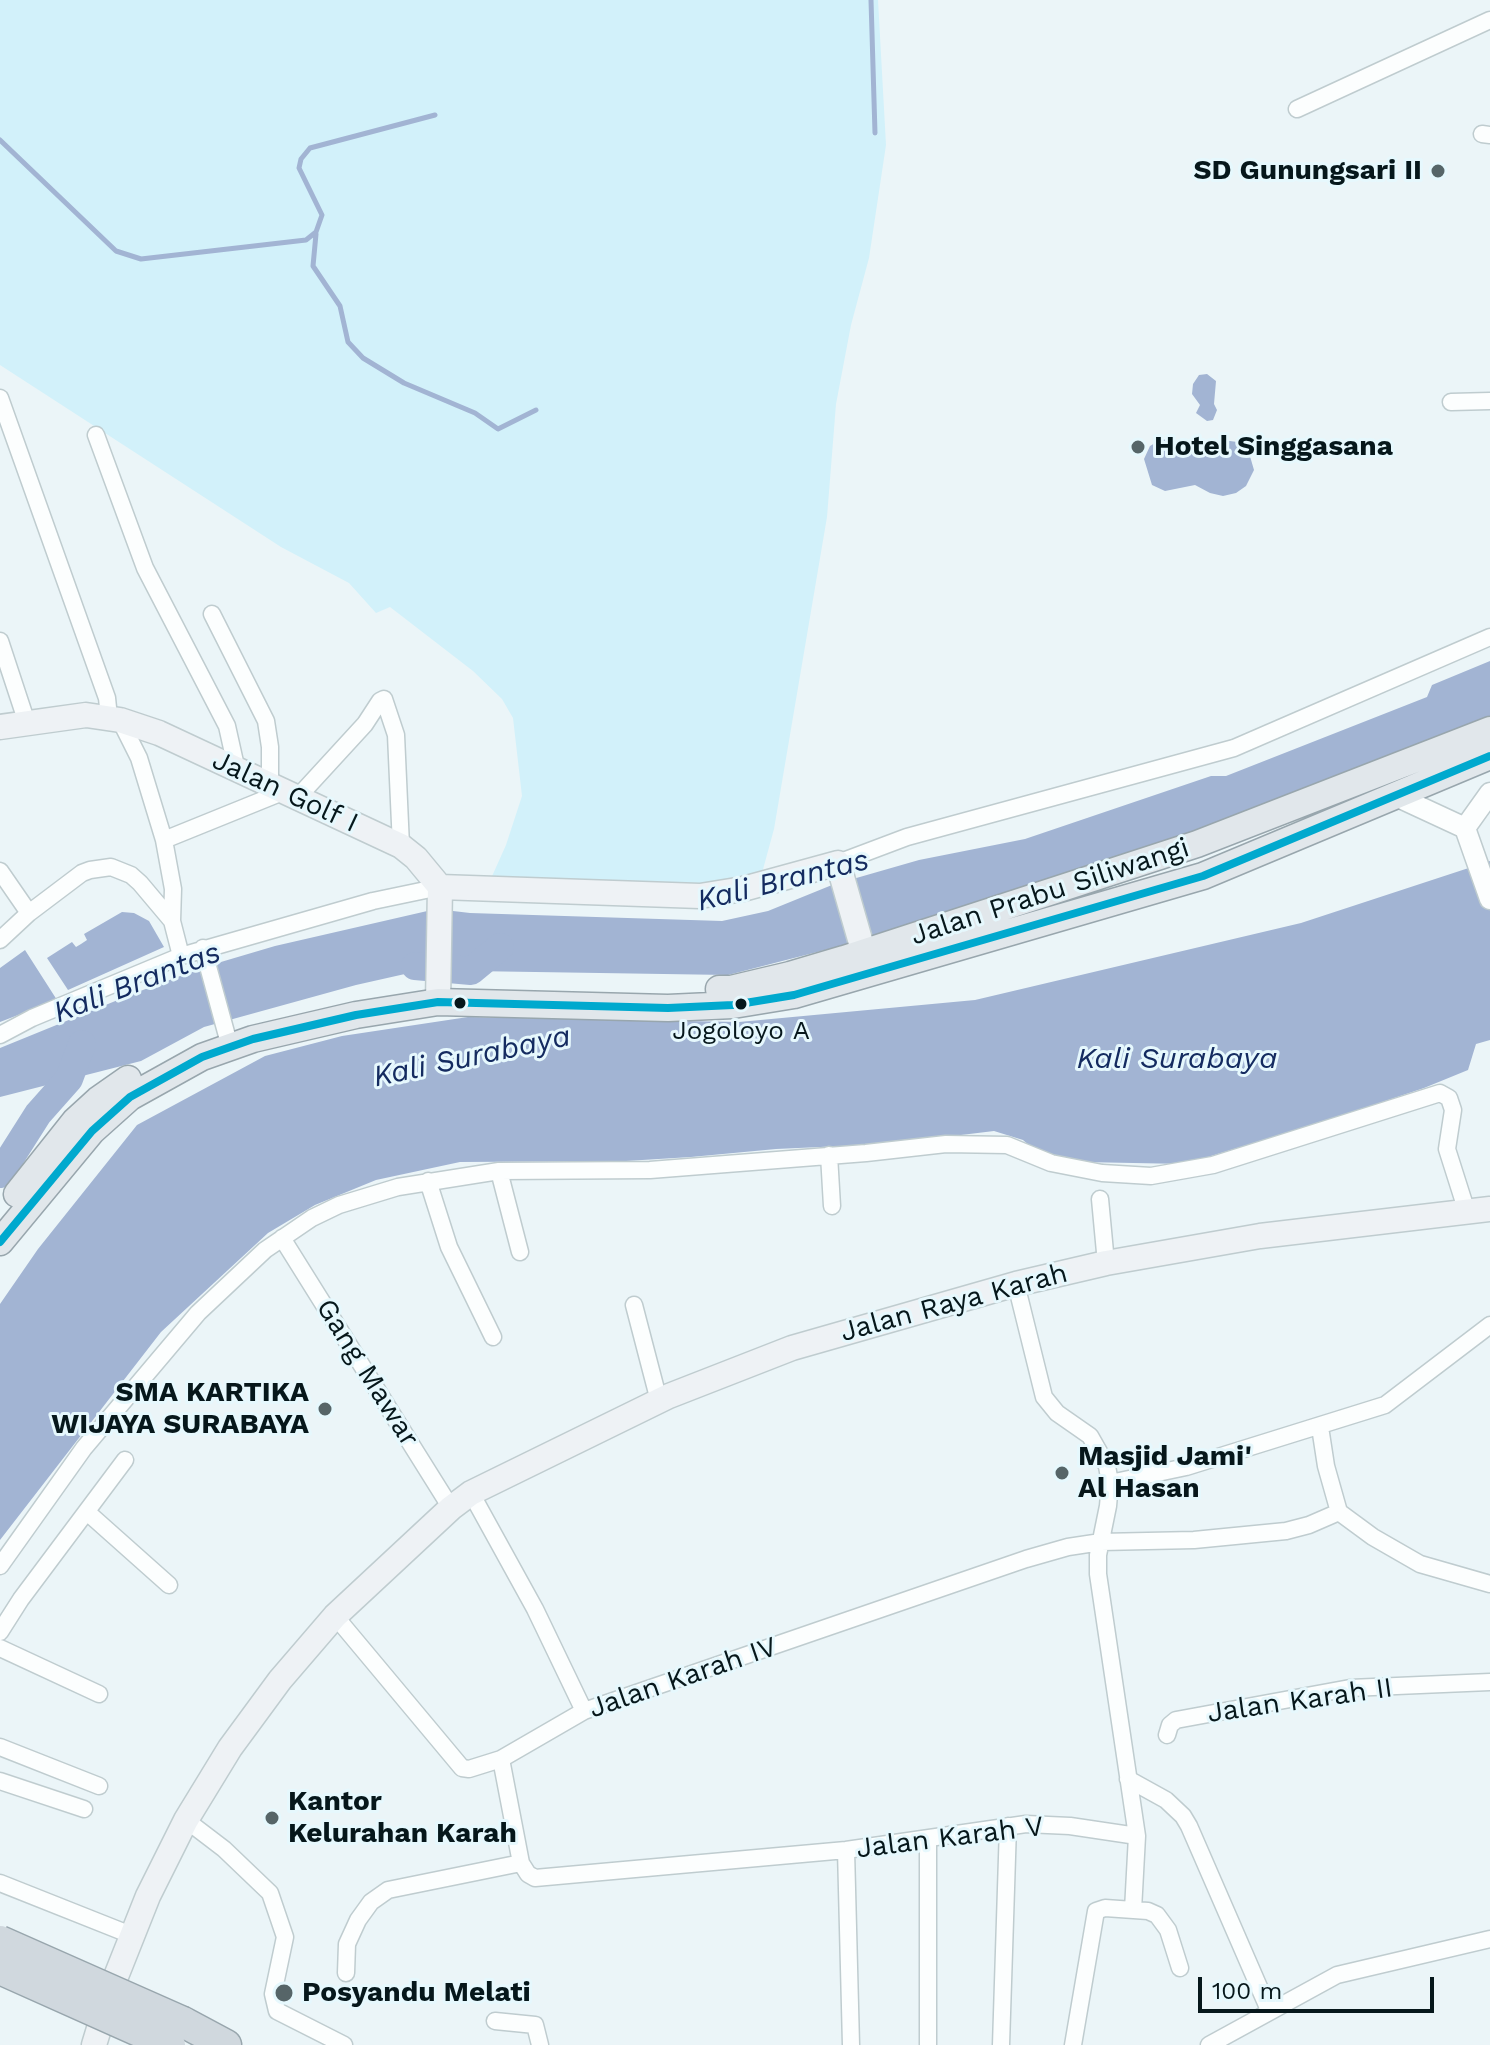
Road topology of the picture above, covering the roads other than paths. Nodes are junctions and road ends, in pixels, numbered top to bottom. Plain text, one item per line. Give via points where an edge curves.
1 (1490, 20) edge
2 (1297, 109) dead end
3 (0, 398) edge
4 (1490, 401) edge
5 (1451, 402) dead end
6 (96, 435) dead end
7 (212, 614) dead end
8 (1490, 637) edge
9 (0, 641) edge
10 (26, 719) junction
11 (115, 719) junction
12 (0, 727) edge
13 (1490, 730) edge
14 (1486, 760) edge
15 (237, 771) junction
16 (1371, 777) junction
17 (284, 791) junction
18 (1490, 793) edge
19 (1396, 796) junction
20 (1465, 828) junction
21 (164, 840) junction
22 (1197, 844) junction
23 (401, 846) junction
24 (840, 870) junction
25 (0, 871) edge
26 (1203, 876) junction
27 (441, 893) junction
28 (1490, 899) edge
29 (29, 913) junction
30 (172, 921) junction
31 (0, 940) edge
32 (205, 955) junction
33 (181, 956) junction
34 (865, 957) junction
35 (437, 985) junction
36 (226, 1034) junction
37 (0, 1035) edge
38 (829, 1155) junction
39 (499, 1171) junction
40 (428, 1181) junction
41 (1100, 1199) dead end
42 (832, 1206) dead end
43 (1478, 1211) edge
44 (0, 1216) edge
45 (282, 1238) junction
46 (0, 1242) edge
47 (520, 1252) dead end
48 (1106, 1263) junction
49 (1016, 1284) junction
50 (634, 1305) dead end
51 (1490, 1325) edge
52 (493, 1337) dead end
53 (659, 1401) junction
54 (1320, 1427) junction
55 (125, 1460) dead end
56 (1110, 1483) junction
57 (461, 1500) junction
58 (87, 1512) junction
59 (1339, 1512) junction
60 (1101, 1542) junction
61 (0, 1566) edge
62 (1490, 1584) edge
63 (169, 1585) dead end
64 (335, 1616) junction
65 (0, 1632) edge
66 (0, 1648) edge
67 (1490, 1682) edge
68 (99, 1694) dead end
69 (584, 1711) junction
70 (1167, 1735) dead end
71 (0, 1747) edge
72 (501, 1759) junction
73 (1128, 1779) junction
74 (0, 1781) edge
75 (99, 1786) dead end
76 (84, 1809) dead end
77 (186, 1820) junction
78 (1008, 1826) junction
79 (1137, 1836) junction
80 (928, 1838) junction
81 (846, 1850) junction
82 (521, 1863) junction
83 (0, 1883) edge
84 (1133, 1910) junction
85 (131, 1935) junction
86 (1490, 1939) edge
87 (0, 1941) edge
88 (1180, 1968) dead end
89 (0, 1969) edge
90 (346, 1973) dead end
91 (1269, 2010) junction
92 (495, 2021) dead end
93 (176, 2034) edge
94 (94, 2045) edge
95 (226, 2045) edge
96 (344, 2045) edge
97 (540, 2045) edge
98 (851, 2045) edge
99 (928, 2045) edge
100 (1001, 2045) edge
101 (1073, 2045) edge
102 (1209, 2045) edge

1 - 2 street
3 - 11 street
4 - 5 street
6 - 15 street via 145,568 223,715
7 - 17 street via 266,721
8 - 24 street via 1234,748 907,837
9 - 10 street
10 - 11 main road, Jalan Golf I
10 - 12 main road, Jalan Golf I
11 - 15 main road, Jalan Golf I via 159,733
11 - 21 street via 139,758
13 - 16 main road, Jalan Prabu Siliwangi
14 - 16 street via 1451,759 1398,776
14 - 19 main road, Jalan Prabu Siliwangi
15 - 17 main road, Jalan Golf I
16 - 22 main road, Jalan Prabu Siliwangi
17 - 21 street
17 - 23 main road, Jalan Golf I
17 - 23 street via 386,700 396,735
18 - 20 street
19 - 20 street
19 - 26 main road, Jalan Prabu Siliwangi
20 - 28 street
21 - 30 street via 173,889
22 - 26 main road via 1191,857
22 - 34 main road, Jalan Prabu Siliwangi
23 - 27 main road, Jalan Golf I
24 - 27 main road via 700,896
24 - 34 main road
25 - 29 street
26 - 34 main road, Jalan Prabu Siliwangi
27 - 32 street via 373,901
27 - 35 main road
29 - 30 street via 82,873 111,867 131,875
29 - 31 street
30 - 33 street
32 - 33 street
32 - 36 street
33 - 37 street
34 - 35 main road, Jalan Prabu Siliwangi via 731,989
35 - 36 main road, Jalan Prabu Siliwangi via 352,1000
36 - 44 main road, Jalan Prabu Siliwangi via 166,1057 98,1100 57,1141
36 - 46 main road, Jalan Prabu Siliwangi via 202,1057 112,1112
38 - 39 street via 650,1170
38 - 42 street
38 - 43 street via 994,1144 1051,1163 1151,1176 1213,1165 1440,1093 1449,1098 1453,1110 1447,1149
39 - 40 street
39 - 47 street
40 - 45 street via 339,1205
40 - 52 street via 449,1247
41 - 48 street
43 - 48 main road, Jalan Raya Karah via 1260,1236
45 - 57 street, Gang Mawar
45 - 61 street via 176,1338 84,1448
48 - 49 main road, Jalan Raya Karah
49 - 53 main road, Jalan Raya Karah via 792,1348
49 - 56 street via 1044,1397 1096,1444
50 - 53 street
51 - 54 street via 1391,1402
53 - 57 main road, Jalan Raya Karah
54 - 56 street via 1186,1467
54 - 59 street
55 - 58 street
56 - 60 street
57 - 64 main road, Jalan Raya Karah
57 - 69 street, Gang Mawar via 535,1609
58 - 63 street
58 - 65 street
59 - 60 street, Jalan Karah IV via 1286,1531
59 - 62 street via 1420,1564
60 - 69 street, Jalan Karah IV via 1026,1559
60 - 73 street via 1098,1574
64 - 72 street, Jalan Karah IV via 462,1768
64 - 77 main road, Jalan Raya Karah via 263,1702
66 - 68 street
67 - 70 street, Jalan Karah II via 1350,1688 1176,1720
69 - 72 street, Jalan Karah IV
71 - 75 street
72 - 82 street
73 - 79 street
73 - 91 street via 1183,1816
74 - 76 street
77 - 85 main road, Jalan Raya Karah
77 - 96 street via 270,1893 285,1937 273,1989 279,2013
78 - 79 street, Jalan Karah V via 1070,1826
78 - 80 street, Jalan Karah V
78 - 100 street
79 - 84 street
80 - 81 street, Jalan Karah V
80 - 99 street
81 - 82 street, Jalan Karah V via 541,1879 528,1874
81 - 98 street
82 - 90 street via 388,1890 358,1920 347,1944
83 - 85 street
84 - 88 street via 1154,1913 1163,1921
84 - 101 street via 1105,1908 1094,1913
85 - 94 main road, Jalan Raya Karah
86 - 91 street via 1337,1975
87 - 93 highway, bridge
89 - 93 highway, bridge
91 - 102 street
92 - 97 street via 535,2025
93 - 95 highway

